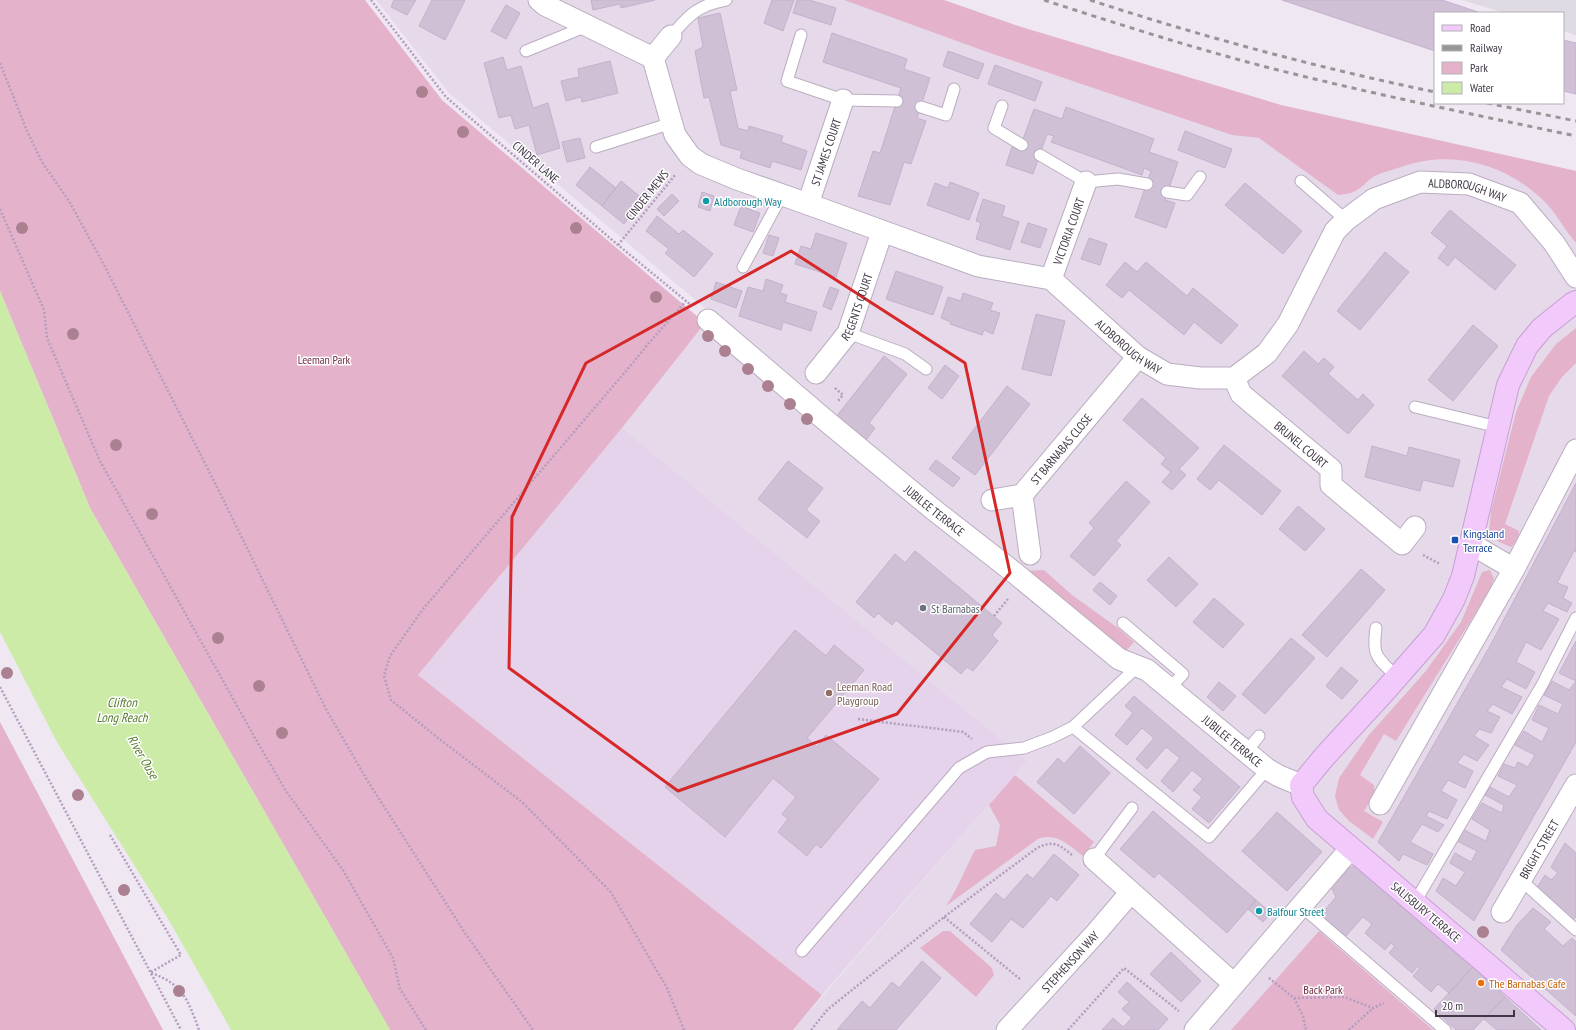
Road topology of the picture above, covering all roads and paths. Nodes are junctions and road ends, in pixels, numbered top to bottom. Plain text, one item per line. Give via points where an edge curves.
1 (371, 0) edge
2 (539, 0) edge
3 (726, 0) edge
4 (587, 25) junction
5 (801, 35) dead end
6 (670, 36) joint
7 (526, 51) dead end
8 (653, 58) junction
9 (0, 63) edge
10 (954, 89) dead end
11 (843, 100) junction
12 (897, 101) dead end
13 (1002, 106) dead end
14 (921, 107) dead end
15 (672, 123) junction
16 (1022, 144) dead end
17 (596, 147) dead end
18 (1040, 155) dead end
19 (690, 156) junction
20 (1200, 177) dead end
21 (1301, 181) dead end
22 (1086, 182) junction
23 (1146, 184) dead end
24 (1167, 192) dead end
25 (782, 195) junction
26 (808, 204) junction
27 (0, 210) edge
28 (1346, 220) junction
29 (882, 232) junction
30 (618, 245) junction
31 (743, 267) dead end
32 (1576, 277) edge
33 (1051, 280) junction
34 (686, 301) junction
35 (1576, 302) edge
36 (708, 320) joint
37 (848, 333) junction
38 (1138, 357) junction
39 (926, 369) dead end
40 (816, 373) dead end
41 (1234, 378) junction
42 (1415, 407) dead end
43 (1498, 427) junction
44 (1576, 450) edge
45 (1022, 495) junction
46 (992, 500) dead end
47 (1415, 526) dead end
48 (1402, 544) junction
49 (1471, 544) junction
50 (1030, 554) dead end
51 (1514, 569) junction
52 (1463, 576) junction
53 (1576, 618) edge
54 (1123, 623) dead end
55 (1376, 628) dead end
56 (1138, 666) junction
57 (1397, 677) junction
58 (0, 687) edge
59 (1169, 689) junction
60 (858, 719) dead end
61 (1073, 727) junction
62 (1259, 736) dead end
63 (987, 752) junction
64 (1246, 752) junction
65 (1267, 769) junction
66 (1301, 785) junction
67 (1576, 785) edge
68 (1380, 804) dead end
69 (1132, 808) dead end
70 (1569, 814) edge
71 (110, 835) dead end
72 (1351, 848) junction
73 (1094, 859) junction
74 (1521, 880) junction
75 (1131, 892) junction
76 (1415, 902) junction
77 (1301, 906) junction
78 (1502, 912) dead end
79 (944, 917) junction
80 (1576, 930) edge
81 (802, 951) dead end
82 (1252, 964) junction
83 (151, 972) junction
84 (1234, 984) junction
85 (1402, 993) junction
86 (1040, 995) junction
87 (1294, 998) junction
88 (1373, 1008) junction
89 (1199, 1029) edge
90 (181, 1030) edge
91 (199, 1030) edge
92 (426, 1030) edge
93 (533, 1030) edge
94 (684, 1030) edge
95 (811, 1030) edge
96 (1007, 1030) edge
97 (1068, 1030) edge
98 (1306, 1030) edge
99 (1349, 1030) edge
100 (1445, 1030) edge
101 (1564, 1030) edge

1 - 30 path, CINDER LANE via 446,97
2 - 4 street
3 - 6 lane via 710,3 687,16
4 - 7 lane
4 - 8 street
5 - 11 lane via 787,81
6 - 8 street
8 - 15 street
9 - 93 path via 42,162 69,200 104,265 326,709 367,780 466,933
10 - 14 lane via 946,115
11 - 12 lane
11 - 26 street, ST JAMES COURT
13 - 16 lane via 994,128
15 - 17 lane
15 - 19 street via 675,135
18 - 22 lane
19 - 25 street via 701,164 737,180
19 - 30 path, CINDER MEWS
20 - 24 lane via 1187,195
21 - 28 lane
22 - 23 lane via 1118,179
22 - 33 street, VICTORIA COURT
25 - 26 street
25 - 31 lane
26 - 29 street
27 - 92 path via 44,310 47,338 100,461 266,758 286,791 343,870 374,924 393,958 400,989
28 - 32 street, ALDBOROUGH WAY via 1374,199 1420,182 1470,184 1520,203 1554,243
28 - 41 street, ALDBOROUGH WAY via 1335,231 1288,324 1267,353
29 - 33 street via 978,266
29 - 37 street, REGENTS COURT
30 - 34 path, CINDER LANE
33 - 38 street, ALDBOROUGH WAY
34 - 36 path, CINDER LANE
34 - 94 path via 423,609 390,656 384,676 391,700 522,802 610,891 667,988
35 - 43 street via 1542,328 1527,346 1508,385
36 - 56 street, JUBILEE TERRACE via 934,510 1119,659
37 - 39 lane via 905,354
37 - 40 street, REGENTS COURT
38 - 41 street, ALDBOROUGH WAY via 1167,374 1200,378
38 - 45 street, ST BARNABAS CLOSE
41 - 48 street, BRUNEL COURT via 1241,394 1331,469 1331,485
42 - 43 lane
43 - 49 street
44 - 51 street
45 - 46 street
45 - 50 street, ST BARNABAS CLOSE
47 - 48 street
48 - 52 path
49 - 51 street
49 - 52 street
51 - 68 street
52 - 57 street via 1454,599 1434,635
53 - 76 lane via 1542,684
54 - 59 lane via 1183,674
55 - 57 lane via 1374,645 1377,657
56 - 59 street, JUBILEE TERRACE via 1147,670
56 - 61 lane
57 - 66 street
58 - 83 path
59 - 64 street, JUBILEE TERRACE
60 - 63 path via 963,732
61 - 63 lane via 1024,748
61 - 65 lane via 1209,837
62 - 64 lane
63 - 81 lane via 959,768
64 - 65 street, JUBILEE TERRACE
65 - 66 street, JUBILEE TERRACE
66 - 72 street, SALISBURY TERRACE via 1303,797 1317,819
67 - 70 street, BRIGHT STREET
69 - 73 lane
70 - 74 street, BRIGHT STREET
71 - 83 path via 181,955
72 - 76 street, SALISBURY TERRACE
72 - 77 street
73 - 75 street
73 - 79 path via 1080,861 1059,845 1046,844
74 - 78 street, BRIGHT STREET
74 - 80 lane
75 - 84 street
75 - 86 street, STEPHENSON WAY
76 - 101 street, SALISBURY TERRACE
77 - 82 street
77 - 85 lane
79 - 86 path
79 - 95 path via 828,1009
82 - 84 street
82 - 87 path
83 - 90 path
83 - 91 path via 178,987 190,1006
84 - 89 street
85 - 88 path
85 - 100 lane
86 - 96 street, STEPHENSON WAY
87 - 88 path via 1344,997
87 - 98 path via 1303,1016
88 - 99 path
89 - 97 path via 1124,968

